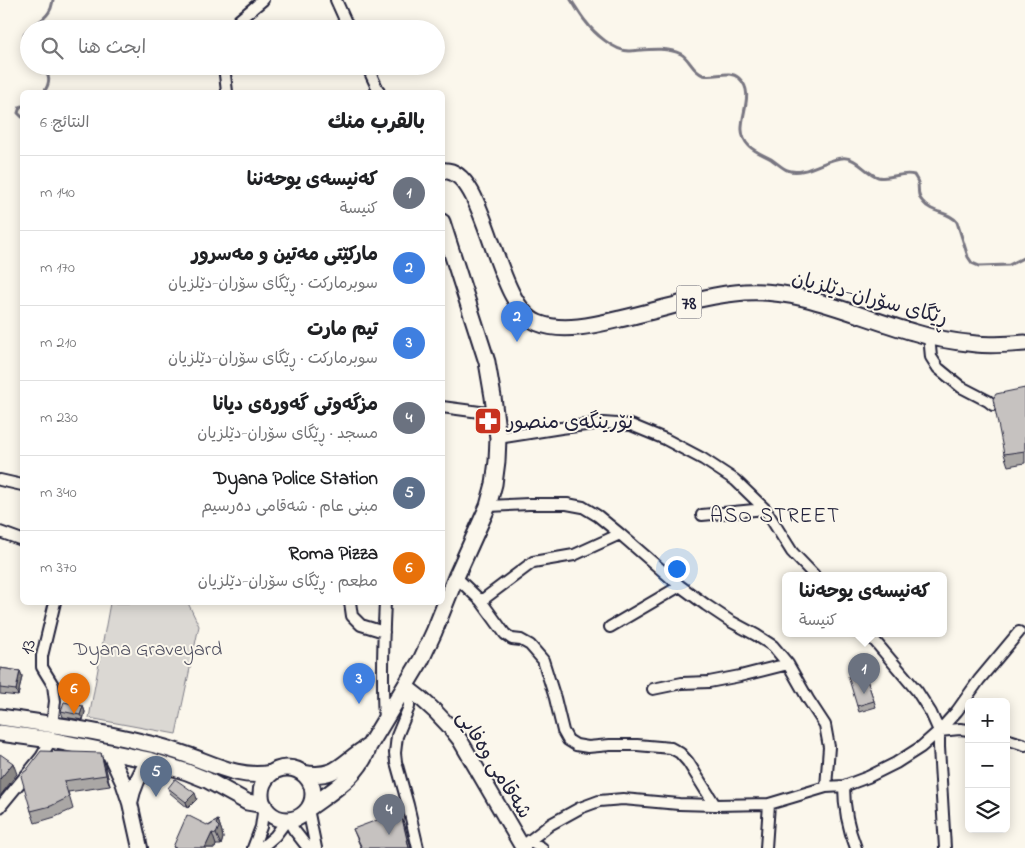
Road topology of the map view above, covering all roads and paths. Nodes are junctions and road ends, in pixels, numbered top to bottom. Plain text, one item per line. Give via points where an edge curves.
1 (263, 0) edge
2 (336, 0) edge
3 (239, 20) edge
4 (346, 20) edge
5 (225, 75) edge
6 (371, 75) edge
7 (227, 90) edge
8 (378, 90) edge
9 (445, 170) edge
10 (445, 231) edge
11 (929, 336) junction
12 (1025, 343) edge
13 (993, 405) edge
14 (445, 407) edge
15 (495, 414) junction
16 (498, 438) junction
17 (0, 480) edge
18 (20, 485) edge
19 (488, 506) junction
20 (765, 509) junction
21 (702, 515) dead end
22 (0, 532) edge
23 (620, 534) junction
24 (20, 539) edge
25 (811, 572) edge
26 (456, 577) junction
27 (680, 586) junction
28 (481, 601) junction
29 (445, 603) edge
30 (55, 605) edge
31 (350, 605) edge
32 (386, 605) edge
33 (444, 605) edge
34 (610, 627) dead end
35 (384, 632) junction
36 (1019, 632) dead end
37 (871, 637) edge
38 (788, 664) junction
39 (404, 688) junction
40 (653, 689) dead end
41 (0, 717) edge
42 (384, 721) junction
43 (965, 730) edge
44 (940, 731) junction
45 (52, 732) junction
46 (0, 733) edge
47 (1010, 740) edge
48 (1025, 744) edge
49 (369, 746) junction
50 (109, 752) junction
51 (149, 760) junction
52 (271, 773) junction
53 (303, 773) junction
54 (844, 786) junction
55 (826, 788) junction
56 (130, 803) junction
57 (769, 804) junction
58 (264, 806) junction
59 (715, 806) junction
60 (0, 807) edge
61 (309, 808) junction
62 (288, 820) junction
63 (525, 846) edge
64 (140, 848) edge
65 (253, 848) edge
66 (261, 848) edge
67 (308, 848) edge
68 (316, 848) edge
69 (418, 848) edge
70 (542, 848) edge
71 (766, 848) edge
72 (856, 848) edge
73 (945, 848) edge

1 - 3 street
2 - 4 street
5 - 7 street
6 - 8 street
9 - 11 main road, ڕێگای سۆران-دێلزیان / 78 via 459,176 472,193 509,290 527,317 538,324 584,327 700,299 746,292 787,294
10 - 15 main road via 487,362
11 - 12 main road, ڕێگای سۆران-دێلزیان / 78 via 978,345
11 - 13 street via 931,357 938,368 961,387
14 - 15 street
15 - 16 main road
16 - 19 main road via 495,476
16 - 20 street via 603,423 631,425 703,459 734,480
17 - 18 street
19 - 23 street via 567,504 583,507
19 - 26 main road
20 - 21 street
20 - 25 street via 792,552
22 - 24 street
23 - 27 street
23 - 28 street via 574,555 532,562
26 - 28 street
26 - 29 main road
27 - 34 street
27 - 38 street via 773,646
28 - 59 street via 505,634 530,645 543,660 568,740 588,748 637,744 671,748 688,762
30 - 45 street, 13 via 42,656 42,667 53,685
31 - 35 street via 352,616 361,625
32 - 35 street
33 - 39 main road via 421,660
35 - 42 street
36 - 44 street
37 - 44 street via 917,691
38 - 40 street via 717,680
38 - 55 street via 825,725 829,747
39 - 42 main road
39 - 63 street, شەقامی وەفایی via 430,705 451,727
39 - 69 street via 409,707 397,736 395,753
41 - 45 main road
42 - 49 main road
43 - 44 street
44 - 54 street via 896,763
44 - 73 street
45 - 46 main road
45 - 50 main road
45 - 52 main road via 128,738 234,772
45 - 60 street via 41,757
47 - 48 street
49 - 53 main road via 333,772
49 - 61 main road via 359,767
50 - 51 main road
50 - 56 street
51 - 56 street via 138,778
51 - 58 main road via 187,772 247,802
52 - 53 main road via 290,768
52 - 58 main road via 262,788
53 - 61 main road via 313,789
54 - 55 street
54 - 72 street via 844,801
55 - 57 street
56 - 64 street
57 - 59 street
57 - 71 street
58 - 62 main road via 273,816
58 - 65 street
59 - 63 street via 599,801 551,824
61 - 62 main road via 302,816
61 - 68 street
62 - 66 street
62 - 67 street
63 - 70 street

